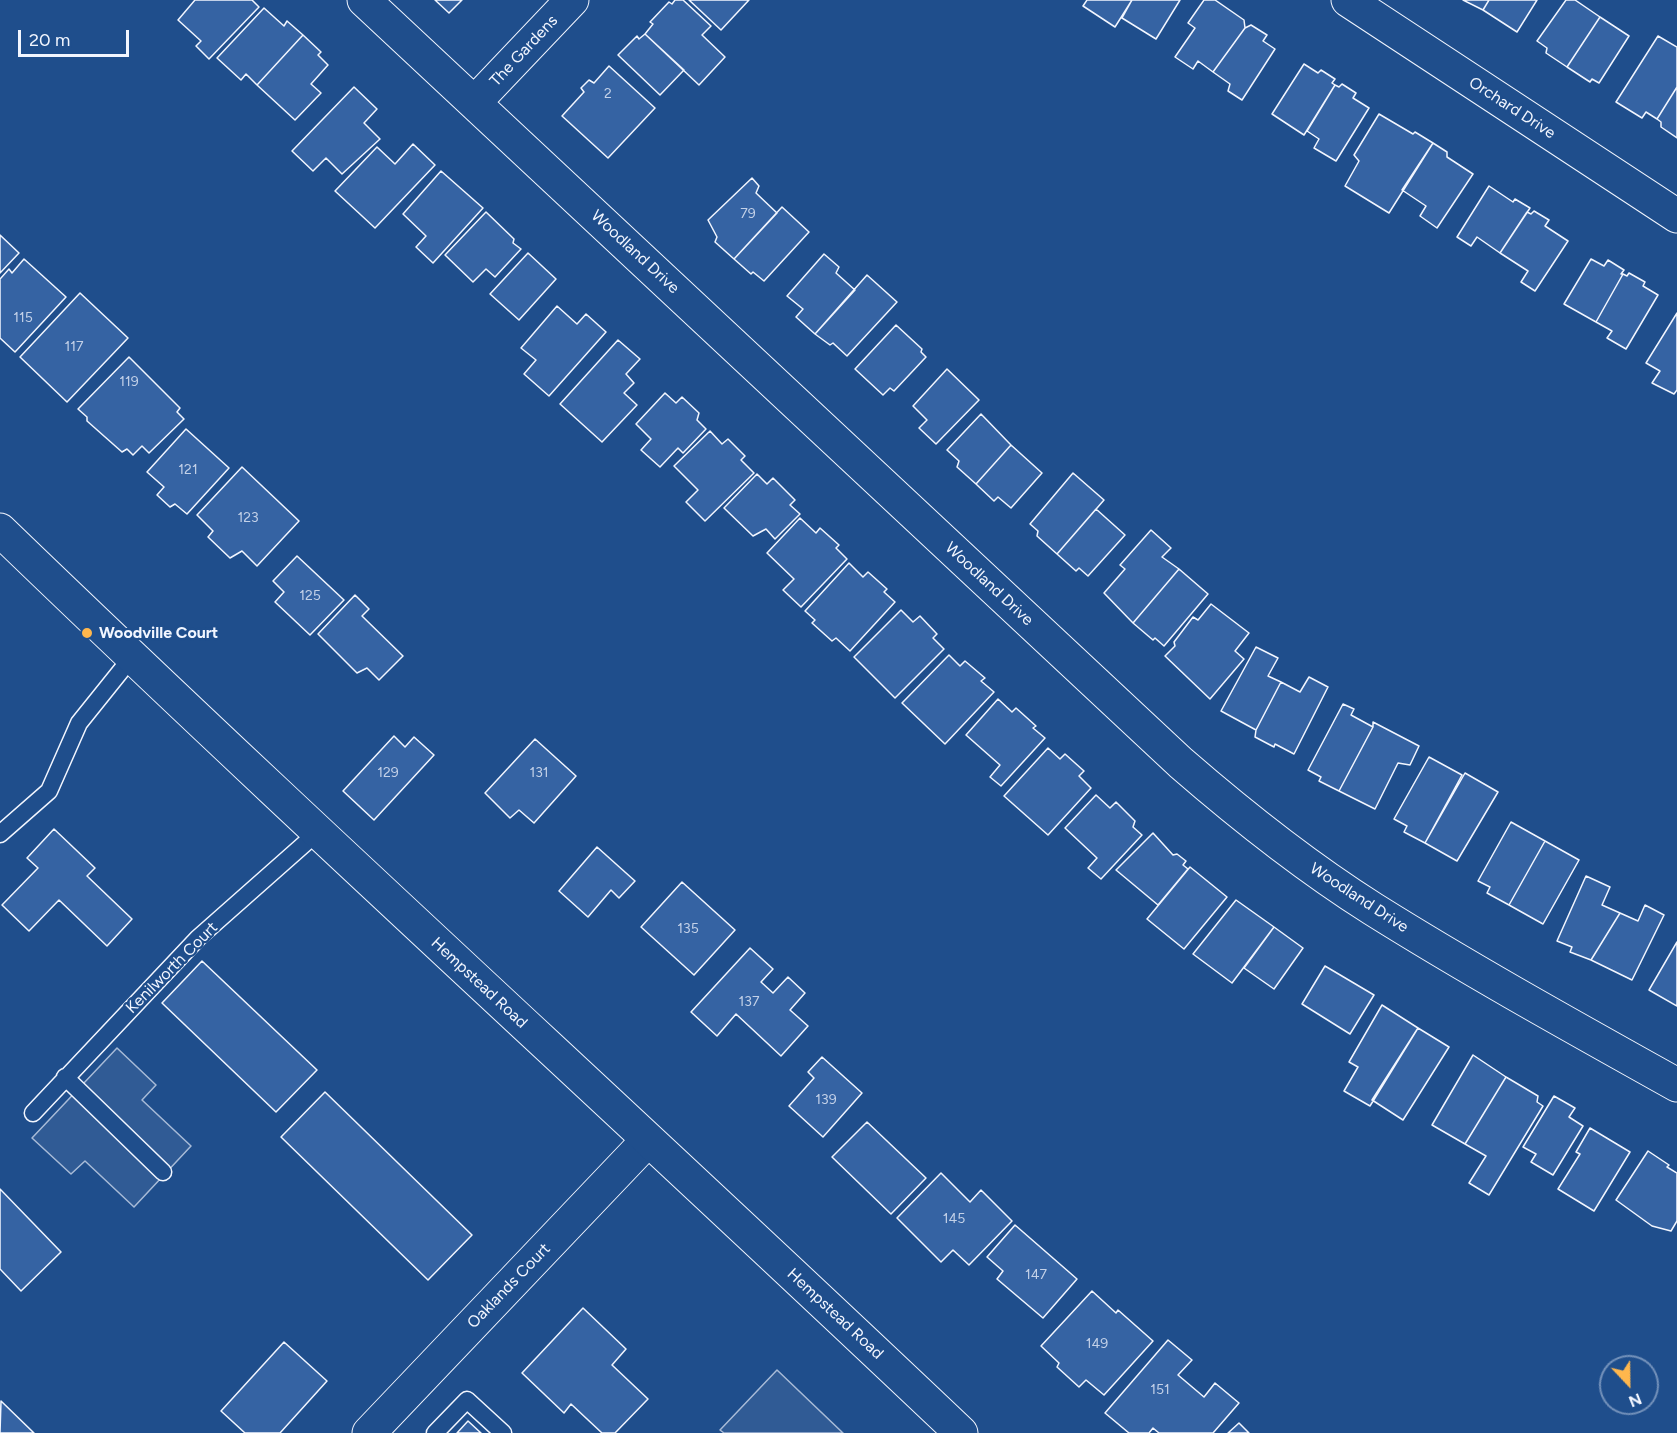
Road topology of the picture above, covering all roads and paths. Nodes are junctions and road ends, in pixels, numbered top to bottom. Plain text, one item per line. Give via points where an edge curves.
1 (364, 0) edge
2 (572, 0) edge
3 (1348, 0) edge
4 (475, 102) junction
5 (1677, 216) edge
6 (0, 530) edge
7 (132, 657) junction
8 (319, 831) junction
9 (0, 834) edge
10 (65, 1077) junction
11 (1677, 1085) edge
12 (33, 1113) dead end
13 (648, 1140) junction
14 (163, 1172) dead end
15 (369, 1433) edge
16 (435, 1433) edge
17 (503, 1433) edge
18 (961, 1433) edge

1 - 4 street, Woodland Drive
2 - 4 street, The Gardens
3 - 5 street, Orchard Drive
4 - 11 street, Woodland Drive via 1234,810 1372,908
6 - 7 street, Hempstead Road
7 - 8 street, Hempstead Road
7 - 9 lane via 79,723 49,791
8 - 10 lane, Kenilworth Court via 198,938
8 - 13 street, Hempstead Road
10 - 12 lane, Kenilworth Court
10 - 14 lane
13 - 15 street, Oaklands Court
13 - 18 street, Hempstead Road
16 - 17 lane via 467,1400

